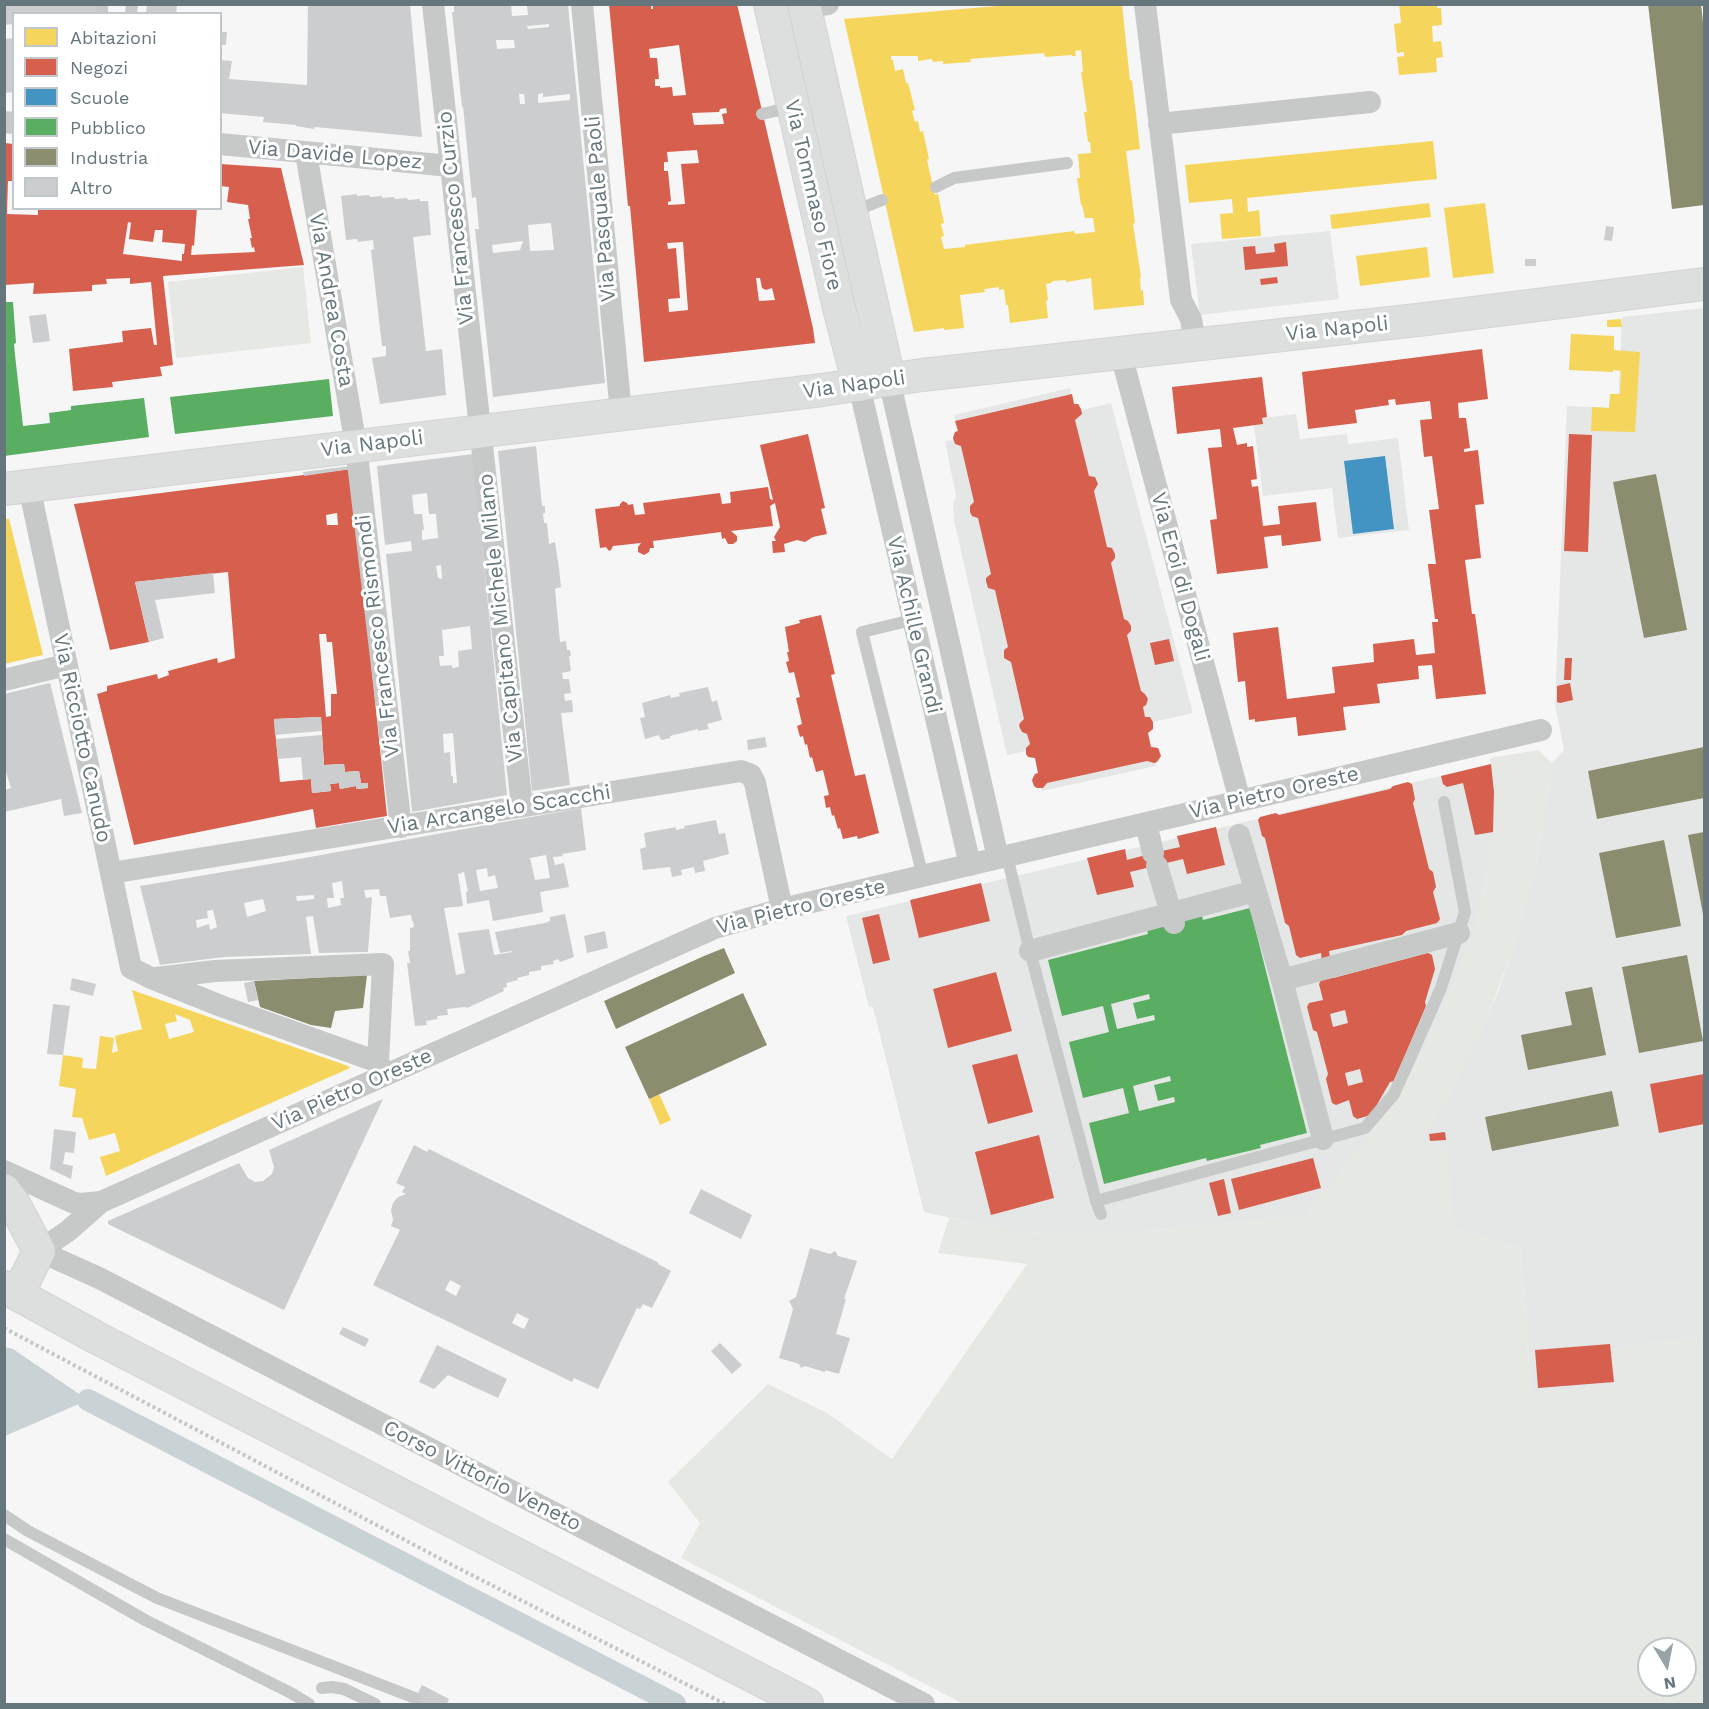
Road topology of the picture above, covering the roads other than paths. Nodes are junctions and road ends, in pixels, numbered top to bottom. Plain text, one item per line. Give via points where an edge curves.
1 (433, 4) edge
2 (582, 4) edge
3 (770, 4) edge
4 (1145, 4) edge
5 (812, 5) edge
6 (1370, 102) dead end
7 (793, 107) junction
8 (762, 114) dead end
9 (1160, 124) junction
10 (222, 144) edge
11 (306, 153) junction
12 (1067, 163) dead end
13 (450, 166) junction
14 (936, 187) dead end
15 (882, 200) dead end
16 (851, 212) junction
17 (1704, 284) edge
18 (871, 301) junction
19 (839, 308) junction
20 (1195, 344) junction
21 (1121, 354) junction
22 (874, 382) junction
23 (621, 413) junction
24 (480, 431) junction
25 (356, 446) junction
26 (16, 487) edge
27 (912, 620) junction
28 (66, 665) junction
29 (4, 680) edge
30 (1541, 730) dead end
31 (1240, 801) junction
32 (1444, 802) dead end
33 (522, 806) junction
34 (1146, 823) junction
35 (401, 827) junction
36 (1239, 835) dead end
37 (1003, 857) junction
38 (970, 866) junction
39 (111, 873) junction
40 (922, 877) junction
41 (1255, 891) junction
42 (782, 909) junction
43 (1172, 918) junction
44 (1459, 933) junction
45 (1030, 951) junction
46 (151, 978) junction
47 (1282, 980) junction
48 (381, 1068) junction
49 (1323, 1139) junction
50 (4, 1171) edge
51 (4, 1191) edge
52 (1096, 1201) junction
53 (101, 1202) junction
54 (1101, 1214) dead end
55 (39, 1251) junction
56 (11, 1291) edge
57 (4, 1515) edge
58 (4, 1539) edge
59 (322, 1688) dead end
60 (415, 1698) dead end
61 (309, 1704) edge
62 (375, 1704) edge
63 (807, 1704) edge
64 (924, 1704) edge

1 - 13 street, Via Francesco Curzio
2 - 23 street, Via Pasquale Paoli
3 - 7 main road, Via Tommaso Fiore
4 - 9 street
5 - 16 main road, Via Tommaso Fiore
6 - 9 street
7 - 8 lane
7 - 19 main road, Via Tommaso Fiore
9 - 20 street via 1181,300 1191,319
10 - 11 street, Via Davide Lopez
11 - 13 street, Via Davide Lopez
11 - 25 street, Via Andrea Costa
12 - 14 lane via 954,178
13 - 24 street, Via Francesco Curzio
15 - 16 lane
16 - 18 main road, Via Tommaso Fiore
17 - 20 main road, Via Napoli
18 - 19 main road via 858,316 849,316
18 - 22 main road, Via Tommaso Fiore
19 - 22 main road, Via Tommaso Fiore
20 - 21 main road, Via Napoli
21 - 22 main road, Via Napoli
21 - 31 street, Via Eroi di Dogali
22 - 23 main road, Via Napoli
22 - 27 street, Via Achille Grandi
22 - 37 street, Via Achille Grandi
23 - 24 main road, Via Napoli
24 - 25 main road, Via Napoli
24 - 33 street, Via Capitano Michele Milano
25 - 26 main road, Via Napoli
25 - 35 street, Via Francesco Rismondi
26 - 28 street, Via Ricciotto Canudo
27 - 38 street, Via Achille Grandi
27 - 40 lane via 862,632
28 - 29 street
28 - 39 street, Via Ricciotto Canudo
30 - 31 street, Via Pietro Oreste
31 - 34 street, Via Pietro Oreste
32 - 44 lane via 1465,912
33 - 35 street, Via Arcangelo Scacchi
33 - 42 street, Via Arcangelo Scacchi via 741,771 752,775
34 - 37 street, Via Pietro Oreste
34 - 43 street
35 - 39 street, Via Arcangelo Scacchi
36 - 41 street
37 - 38 street, Via Pietro Oreste
37 - 45 lane
38 - 40 street, Via Pietro Oreste
39 - 46 street, Via Ricciotto Canudo via 131,968
40 - 42 street, Via Pietro Oreste
41 - 43 street
41 - 47 street
42 - 48 street, Via Pietro Oreste via 715,928
43 - 45 street
44 - 47 street
44 - 49 lane via 1441,988 1394,1094 1365,1128
45 - 52 lane
46 - 48 street
46 - 48 street via 215,971 383,964
47 - 49 street
48 - 53 street, Via Pietro Oreste
49 - 52 lane
50 - 53 street, Via Pietro Oreste via 72,1202
51 - 55 main road
52 - 54 lane
53 - 55 street, Via Pietro Oreste
55 - 56 main road
55 - 64 street, Corso Vittorio Veneto via 99,1278
56 - 63 main road
57 - 60 lane via 157,1598
58 - 61 lane via 145,1620
59 - 62 lane via 344,1689

